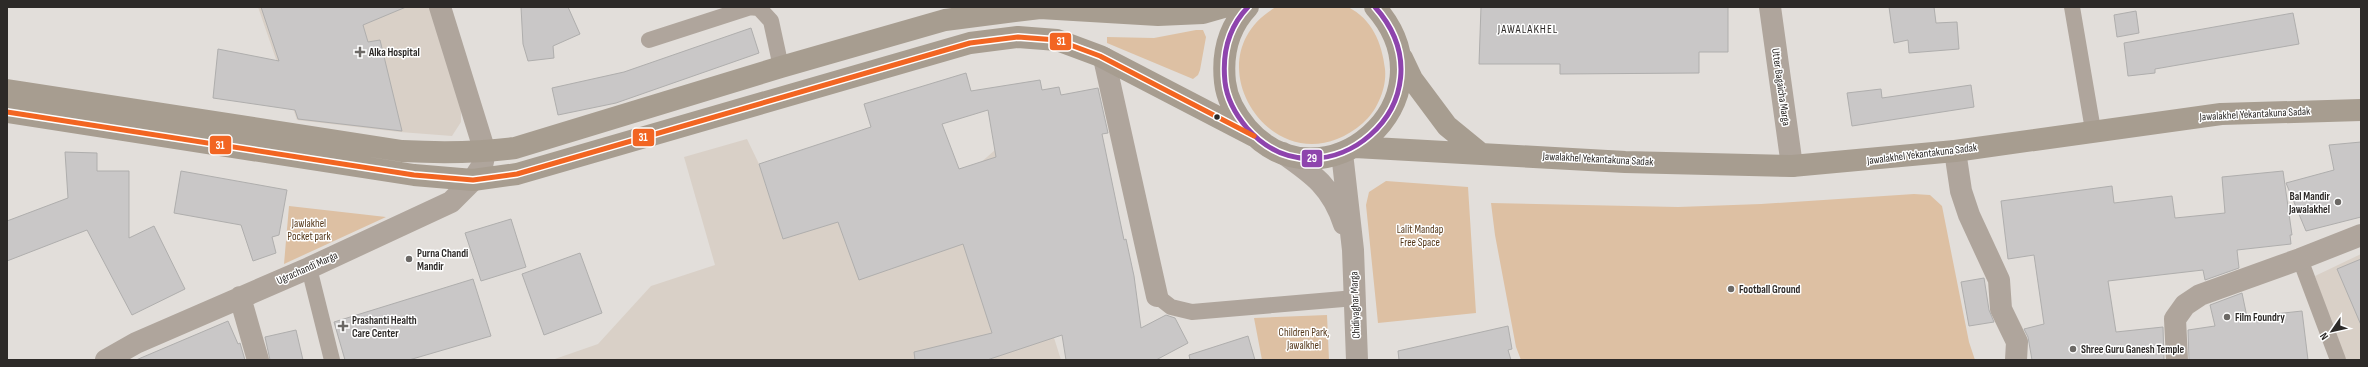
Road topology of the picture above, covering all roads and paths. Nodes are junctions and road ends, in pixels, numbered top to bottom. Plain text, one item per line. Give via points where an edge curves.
1 (440, 7) edge
2 (747, 7) edge
3 (1224, 7) edge
4 (1248, 7) edge
5 (1770, 7) edge
6 (2072, 7) edge
7 (980, 11) edge
8 (1382, 12) edge
9 (649, 40) dead end
10 (1400, 53) junction
11 (1104, 58) junction
12 (782, 67) junction
13 (7, 90) edge
14 (2361, 110) edge
15 (7, 112) edge
16 (2093, 130) junction
17 (1254, 136) junction
18 (1349, 150) junction
19 (1955, 151) junction
20 (485, 152) junction
21 (1283, 153) junction
22 (1480, 153) junction
23 (1792, 166) junction
24 (473, 180) junction
25 (2361, 235) edge
26 (1353, 250) junction
27 (2300, 260) junction
28 (309, 268) junction
29 (1157, 296) joint
30 (240, 297) junction
31 (1355, 298) junction
32 (106, 360) edge
33 (258, 360) edge
34 (332, 360) edge
35 (1357, 360) edge
36 (2016, 360) edge
37 (2177, 360) edge
38 (2338, 360) edge

1 - 20 street
2 - 9 lane
2 - 12 lane via 759,8 771,21
3 - 7 main road via 1203,13 1158,15 1040,8
4 - 17 main road via 1239,17 1228,40 1223,66 1226,92 1237,116
5 - 23 street, Utter Bagaicha Marga
6 - 16 lane
7 - 12 main road
8 - 10 main road
10 - 18 main road via 1401,81 1393,108 1377,130
10 - 22 main road via 1428,104 1447,126
11 - 17 main road
11 - 24 main road via 1057,40 1018,37 970,43 517,174
11 - 29 street
12 - 20 main road via 522,146
13 - 20 main road via 402,151 459,154
14 - 16 main road, Jawalakhel Yekantakuna Sadak via 2221,114
15 - 24 main road via 414,175
16 - 19 main road, Jawalakhel Yekantakuna Sadak
17 - 21 main road
18 - 21 main road via 1323,157 1302,157
18 - 22 main road, Jawalakhel Yekantakuna Sadak
18 - 26 street, Chidiyaghar Marga
19 - 23 main road, Jawalakhel Yekantakuna Sadak
19 - 36 street via 1961,191 1969,215 1999,280 2001,309 2017,342
20 - 24 street, Ugrachandi Marga via 482,166
21 - 26 street, Chidiyaghar Marga via 1318,178 1338,206
22 - 23 main road, Jawalakhel Yekantakuna Sadak via 1625,162
24 - 28 street, Ugrachandi Marga via 451,202
25 - 27 street
26 - 31 street, Chidiyaghar Marga
27 - 37 street via 2200,295 2185,305 2175,319
27 - 38 lane
28 - 30 street, Ugrachandi Marga
28 - 34 lane
29 - 31 lane via 1171,307 1192,312
30 - 32 street, Ugrachandi Marga via 136,343
30 - 33 street
31 - 35 street, Chidiyaghar Marga

